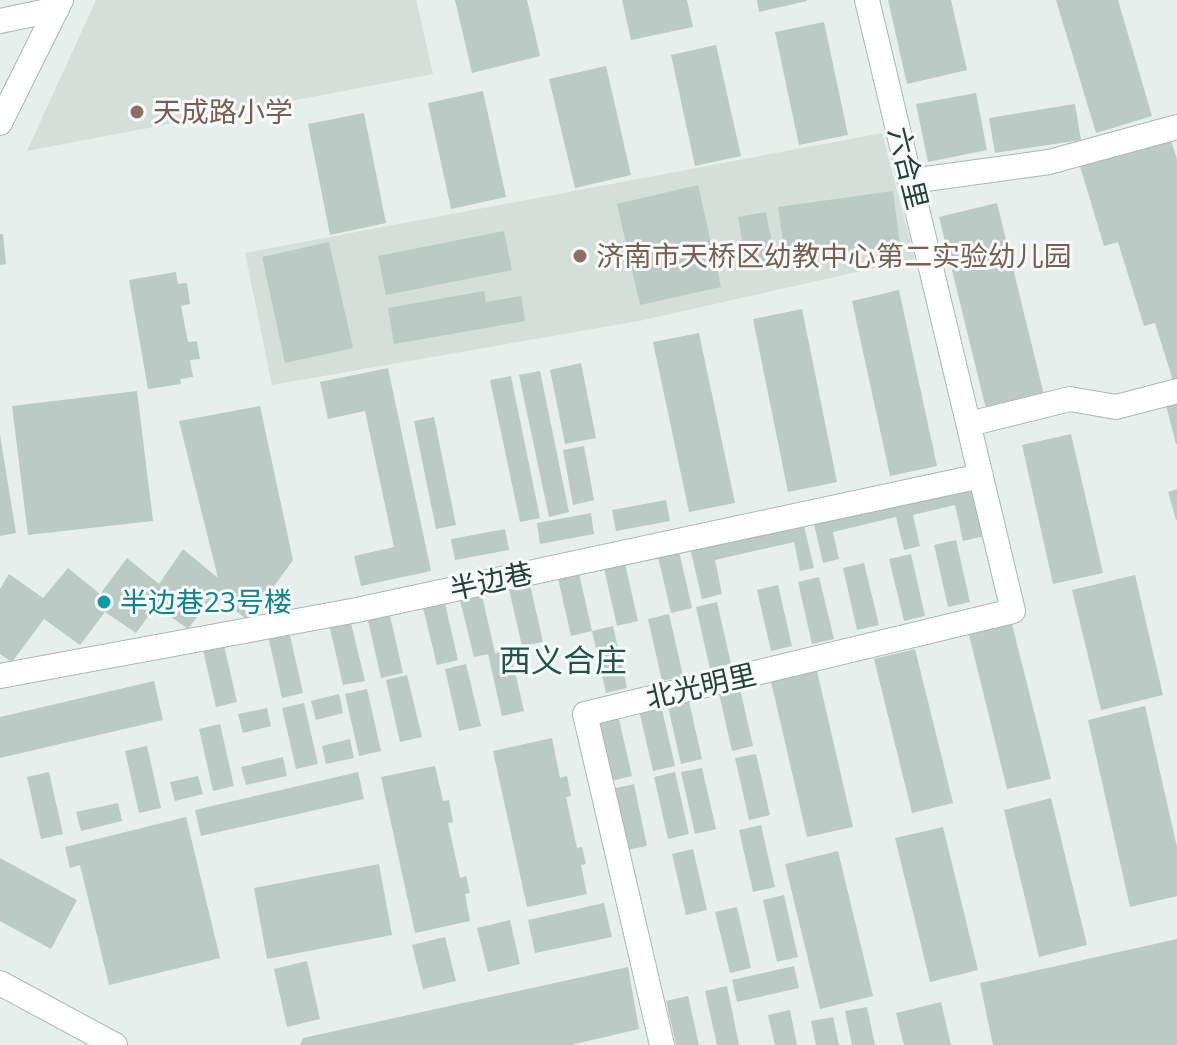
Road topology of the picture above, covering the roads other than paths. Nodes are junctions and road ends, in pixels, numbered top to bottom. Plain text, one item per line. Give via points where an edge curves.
1 (867, 0) edge
2 (59, 5) edge
3 (0, 21) edge
4 (0, 123) edge
5 (1177, 127) edge
6 (911, 181) junction
7 (1177, 391) edge
8 (969, 424) junction
9 (981, 476) junction
10 (0, 676) edge
11 (0, 983) edge
12 (115, 1045) edge
13 (662, 1045) edge

1 - 6 street, 六合里
2 - 3 street
2 - 4 street
5 - 6 street via 1049,162
6 - 8 street, 六合里
7 - 8 street via 1116,407 1070,399
8 - 9 street, 六合里
9 - 10 street, 半边巷 via 357,610
9 - 13 street, 北光明里 via 1013,611 585,714
11 - 12 street

